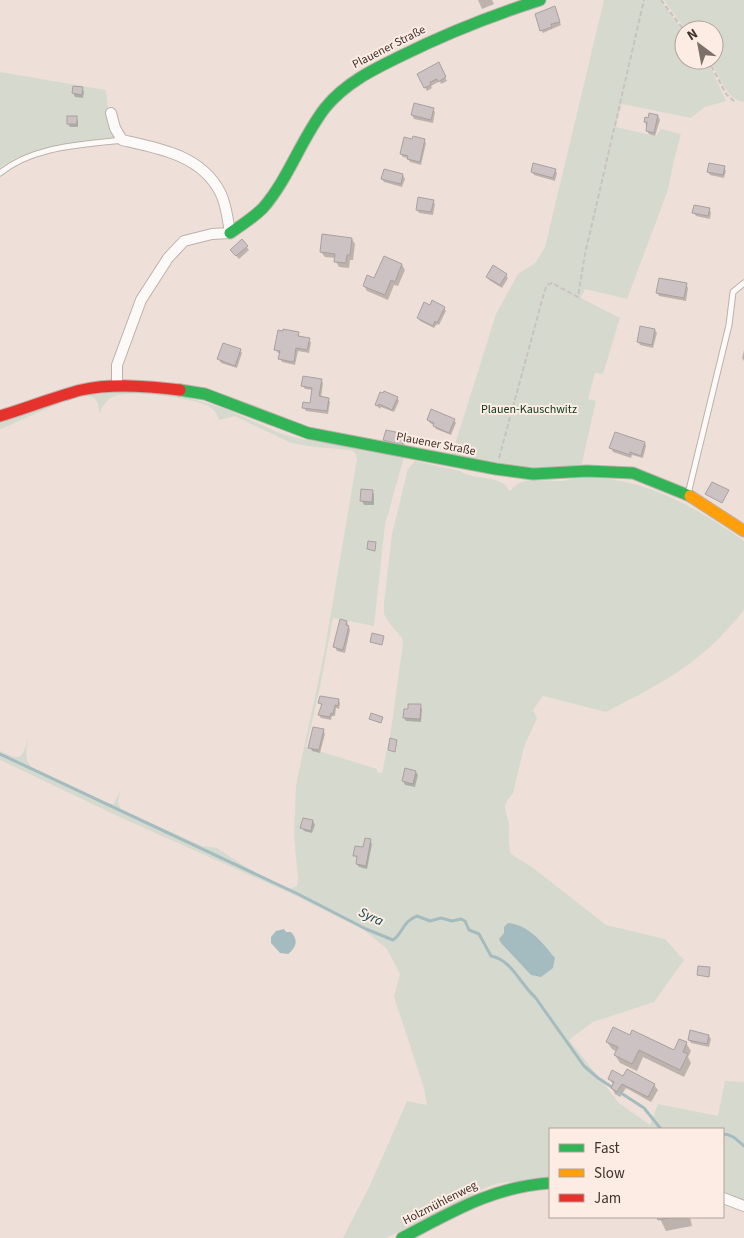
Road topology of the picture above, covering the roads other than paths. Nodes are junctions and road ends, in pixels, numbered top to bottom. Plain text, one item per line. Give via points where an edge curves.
1 (540, 0) edge
2 (111, 112) dead end
3 (122, 140) junction
4 (0, 173) edge
5 (230, 233) junction
6 (744, 283) edge
7 (117, 386) junction
8 (0, 416) edge
9 (688, 494) junction
10 (744, 532) edge
11 (549, 1183) edge
12 (724, 1198) edge
13 (739, 1205) edge
14 (402, 1238) edge

1 - 5 street, Plauener Straße via 464,26 361,76 321,114 272,197
2 - 3 street
3 - 4 lane via 32,155 10,164
3 - 5 street via 162,149 188,160 207,173 221,192
5 - 7 street, Plauener Straße via 184,242 168,258 141,300 117,364
6 - 9 lane via 733,292 729,325
7 - 8 street, Plauener Straße via 82,390
7 - 9 street, Plauener Straße via 158,386 205,394 308,432 496,470 533,474 633,473
9 - 10 street, Plauener Straße
11 - 14 street, Holzmühlenweg via 534,1183 489,1194
12 - 13 street

